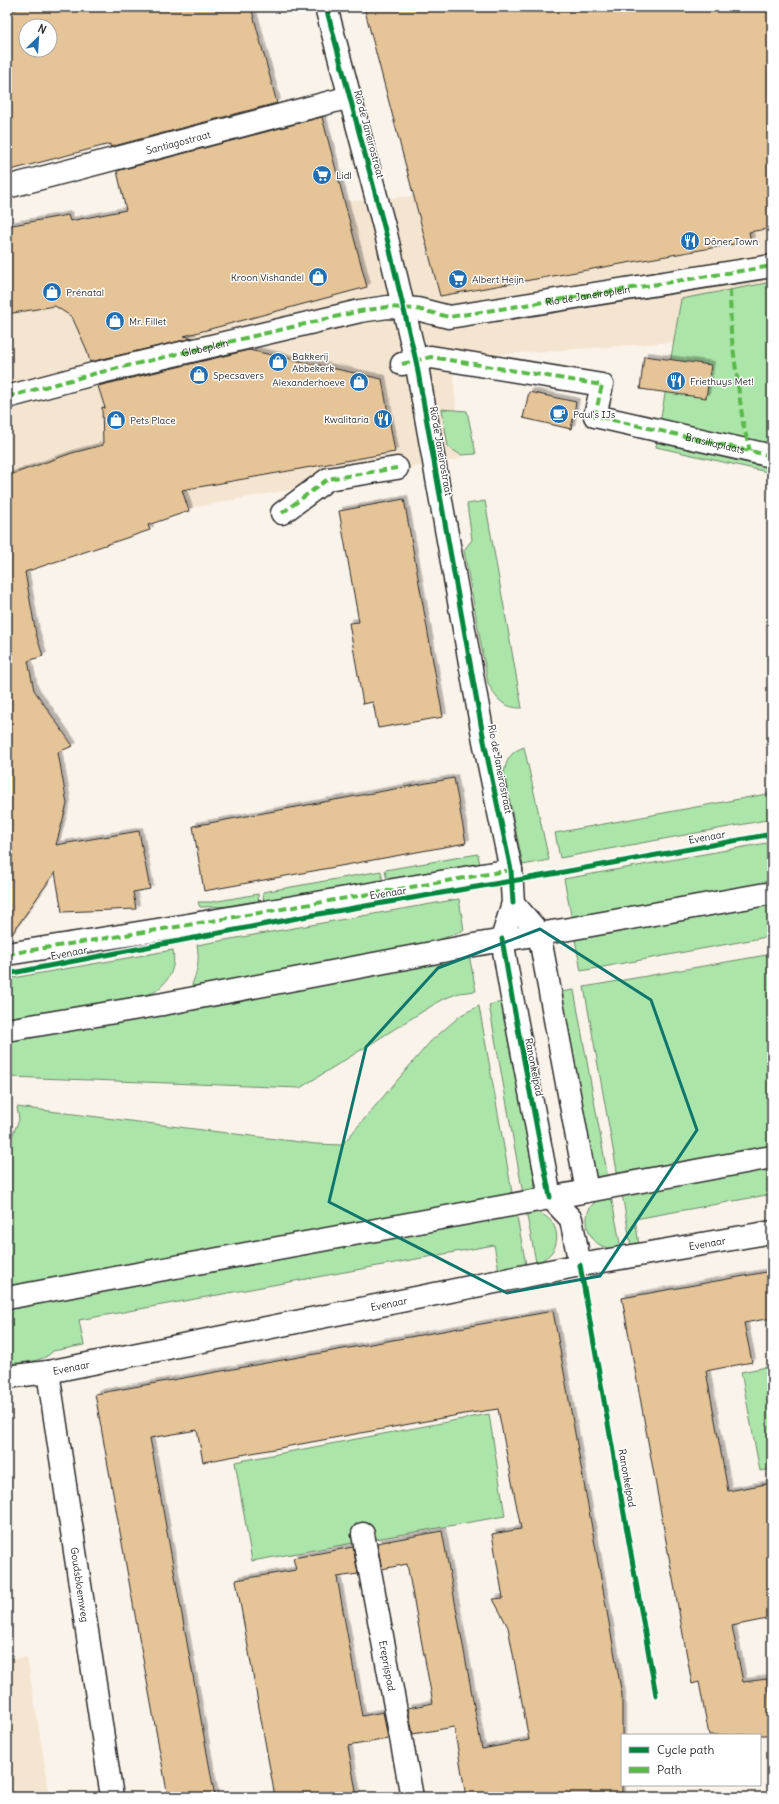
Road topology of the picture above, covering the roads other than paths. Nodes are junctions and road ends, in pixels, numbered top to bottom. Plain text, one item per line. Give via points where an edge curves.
1 (326, 7) edge
2 (350, 97) junction
3 (7, 187) edge
4 (772, 266) edge
5 (404, 308) junction
6 (409, 363) junction
7 (7, 397) edge
8 (772, 456) edge
9 (397, 468) dead end
10 (282, 513) dead end
11 (511, 870) junction
12 (772, 893) edge
13 (513, 903) junction
14 (539, 933) junction
15 (502, 939) junction
16 (7, 954) edge
17 (7, 1030) edge
18 (772, 1157) edge
19 (587, 1191) junction
20 (550, 1197) junction
21 (571, 1219) junction
22 (772, 1232) edge
23 (580, 1265) junction
24 (7, 1298) edge
25 (48, 1372) junction
26 (7, 1377) edge
27 (363, 1534) dead end
28 (112, 1797) edge
29 (412, 1797) edge

1 - 2 street, Rio de Janeirostraat
2 - 3 street, Santiagostraat
2 - 5 street, Rio de Janeirostraat
4 - 5 street, Rio de Janeiroplein via 449,317
5 - 6 street, Rio de Janeirostraat
5 - 7 street, Globeplein via 388,307 360,311 97,373
6 - 8 street, Brasiliaplaats via 431,357 602,385 595,416
6 - 11 street, Rio de Janeirostraat
9 - 10 street via 328,479
11 - 13 street, Rio de Janeirostraat
11 - 16 street
12 - 14 street
13 - 14 street
13 - 15 street, Rio de Janeirostraat
14 - 15 street
14 - 19 street
15 - 17 street via 163,1004
15 - 20 street, Ranonkelpad
18 - 19 street
19 - 20 street
19 - 21 street
20 - 21 street
20 - 24 street
21 - 23 street
22 - 23 street, Evenaar
23 - 25 street, Evenaar
25 - 26 street, Evenaar
25 - 28 street, Goudsbloemweg
27 - 29 street, Ereprijspad

